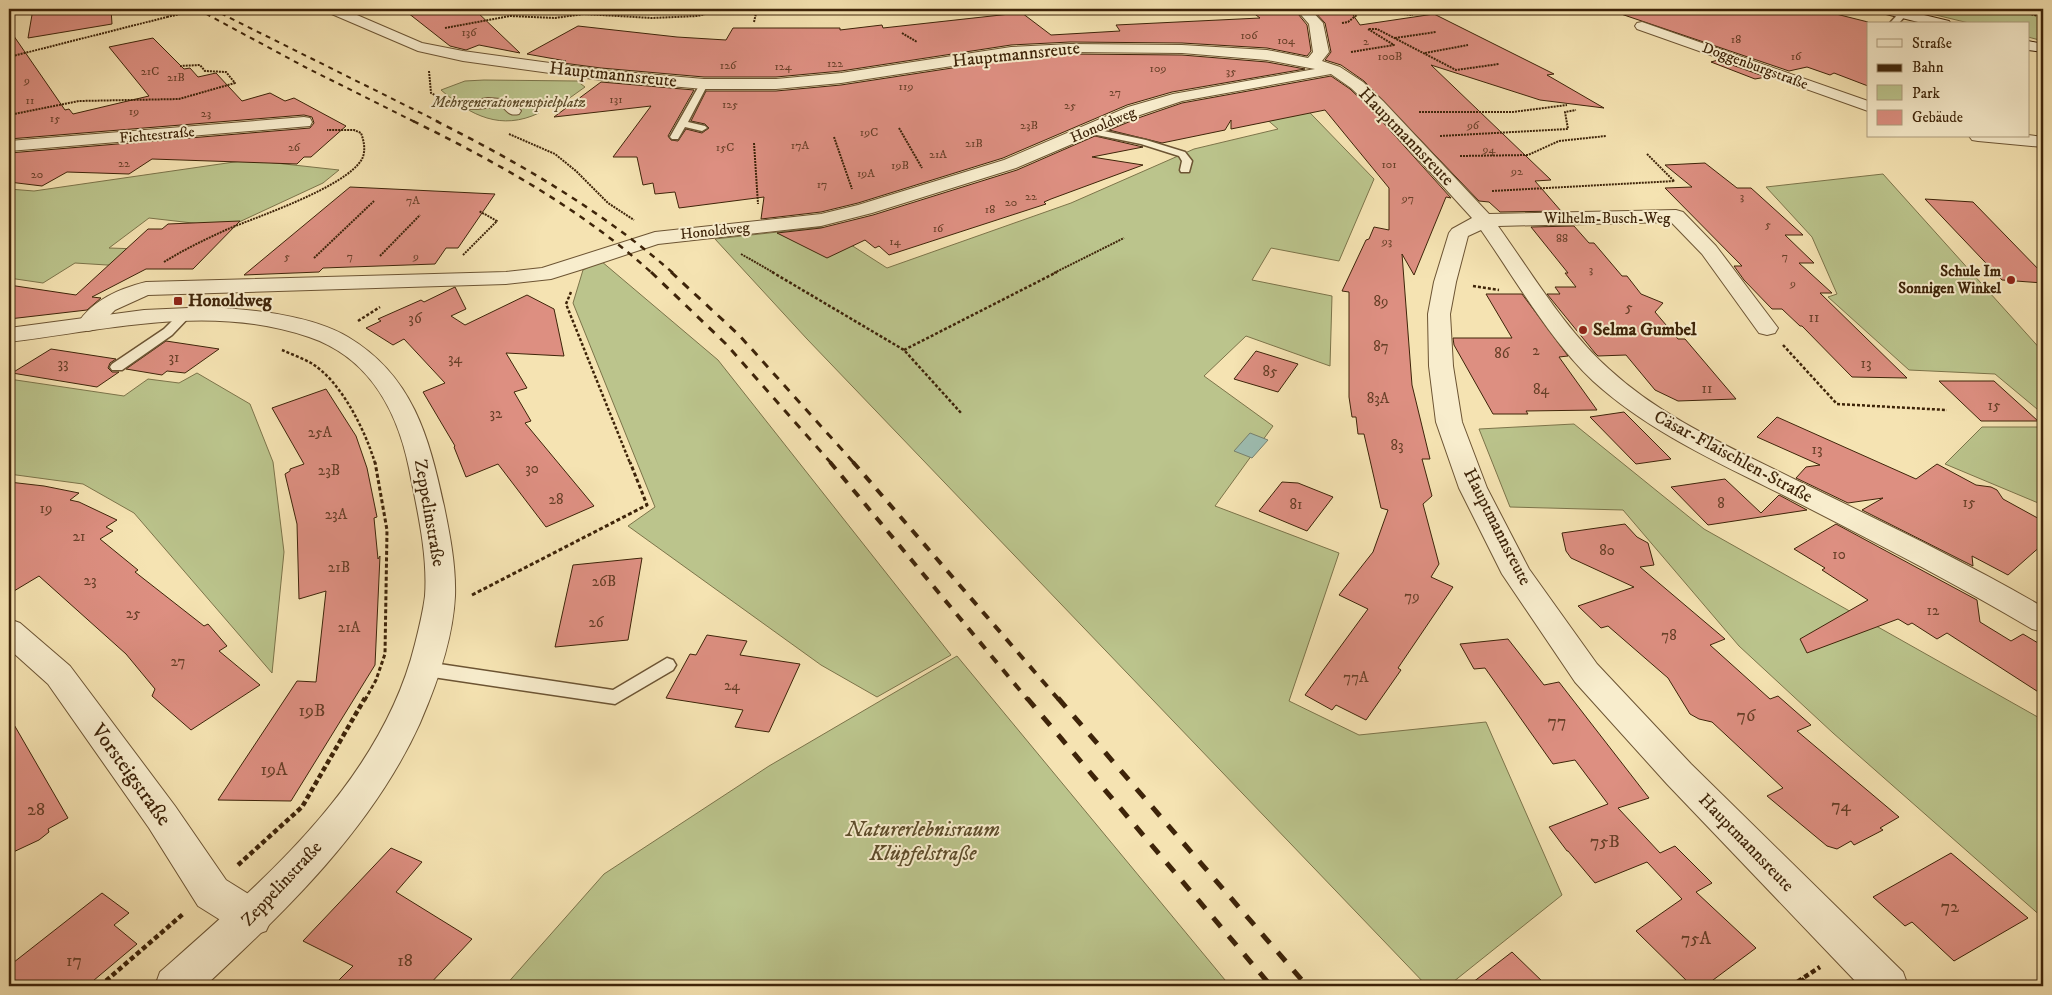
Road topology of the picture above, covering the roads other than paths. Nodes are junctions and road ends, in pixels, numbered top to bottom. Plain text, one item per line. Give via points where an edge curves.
1 (332, 9) edge
2 (1303, 9) edge
3 (1883, 9) edge
4 (1898, 19) edge
5 (1926, 22) edge
6 (1642, 26) dead end
7 (2030, 45) edge
8 (2043, 48) edge
9 (1322, 63) junction
10 (704, 84) junction
11 (468, 104) dead end
12 (1867, 106) edge
13 (514, 111) dead end
14 (304, 122) road end
15 (682, 124) junction
16 (702, 128) dead end
17 (1090, 131) junction
18 (675, 137) dead end
19 (2000, 138) edge
20 (2043, 142) edge
21 (9, 146) edge
22 (1185, 170) dead end
23 (1484, 220) junction
24 (179, 313) junction
25 (88, 324) junction
26 (1767, 328) road end
27 (9, 335) edge
28 (114, 364) dead end
29 (2043, 621) edge
30 (9, 631) edge
31 (667, 664) dead end
32 (426, 668) junction
33 (252, 918) junction
34 (175, 986) edge
35 (1888, 986) edge

1 - 10 street, Hauptmannsreute via 418,47 601,75
2 - 9 street via 1316,23
3 - 4 street
4 - 5 street
6 - 12 street, Doggenburgstraße
7 - 8 street
9 - 10 street, Hauptmannsreute via 1182,49 1070,48 1010,52 841,78 776,84
9 - 17 street, Honoldweg via 1179,97 1134,111
9 - 23 street, Hauptmannsreute via 1357,85 1386,113
10 - 15 lane
11 - 13 street via 507,103
14 - 21 street, Fichtestraße
15 - 16 lane
15 - 18 lane
17 - 22 lane via 1182,154 1187,161
17 - 25 street, Honoldweg via 1010,164 860,211 821,220 655,238 543,274 506,278 146,289 108,304
19 - 20 street
23 - 26 street, Wilhelm-Busch-Weg via 1676,216 1709,250
23 - 29 street, Cäsar-Flaischlen-Straße via 1578,351 1630,401 1731,458 1988,588
23 - 35 street, Hauptmannsreute via 1459,233 1439,314 1441,366 1449,422 1473,488 1517,574 1586,673 1679,774
24 - 25 street, Zeppelinstraße
24 - 28 lane via 168,332
24 - 32 street, Zeppelinstraße via 254,317 333,338 374,368 397,396 411,425 421,460 440,559 439,611
25 - 27 street, Zeppelinstraße
30 - 33 street, Vorsteigstraße via 59,675 162,817 210,890
31 - 32 lane via 615,697
32 - 33 street, Zeppelinstraße via 399,733 377,771 326,837
33 - 34 street, Zeppelinstraße

